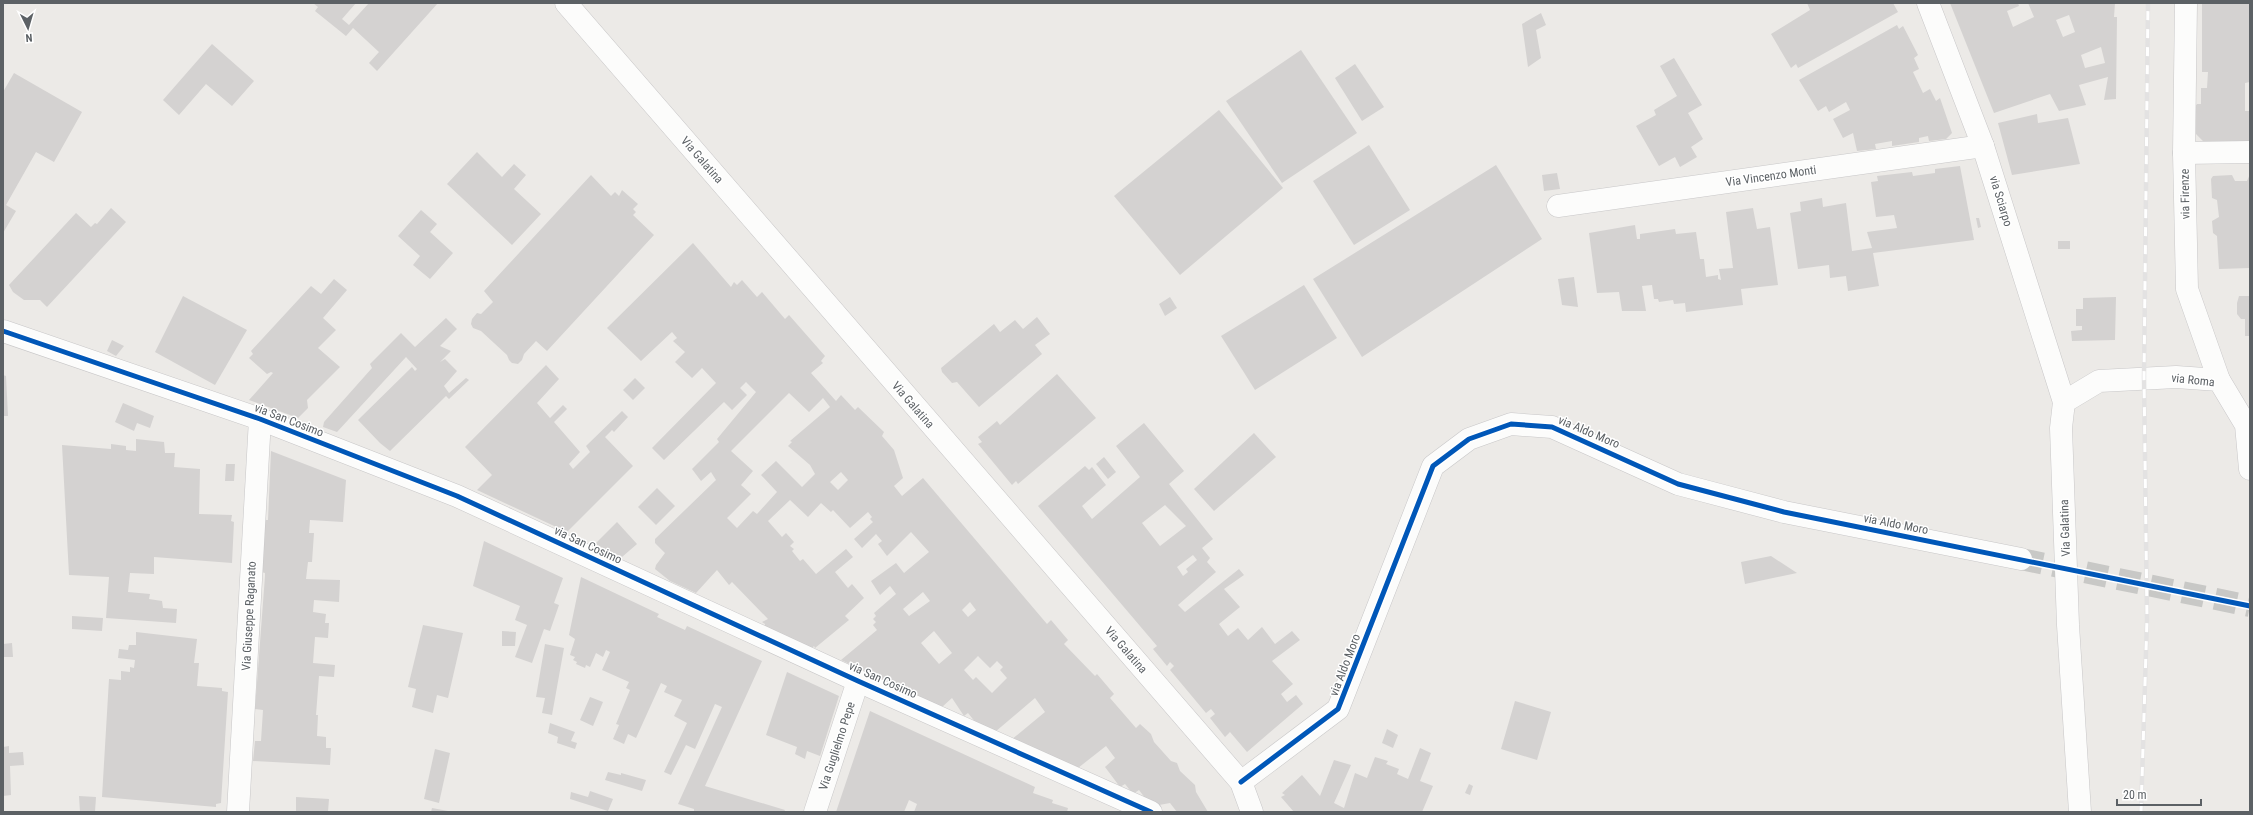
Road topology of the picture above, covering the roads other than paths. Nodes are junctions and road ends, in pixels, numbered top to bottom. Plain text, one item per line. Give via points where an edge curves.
1 (566, 3) edge
2 (1928, 3) edge
3 (2186, 3) edge
4 (1983, 146) junction
5 (2250, 152) edge
6 (2184, 153) junction
7 (1558, 206) dead end
8 (3, 331) edge
9 (2219, 380) junction
10 (2064, 402) junction
11 (260, 419) junction
12 (2250, 469) edge
13 (2021, 559) tunnel mouth
14 (858, 680) junction
15 (1241, 782) junction
16 (1121, 806) edge
17 (238, 812) edge
18 (815, 812) edge
19 (1151, 812) edge
20 (1252, 812) edge
21 (2080, 812) edge

1 - 15 street, Via Galatina
2 - 4 street, via Sciarpo
3 - 6 street, via Firenze
4 - 7 street, Via Vincenzo Monti
4 - 10 street, via Sciarpo
5 - 6 street
6 - 9 street, via Firenze via 2187,289
8 - 11 street, via San Cosimo
9 - 10 street, via Roma via 2144,377 2099,381
9 - 12 street, via Roma via 2246,426
10 - 21 street, Via Galatina via 2061,428 2068,625
11 - 14 street, via San Cosimo via 457,496
11 - 17 street, Via Giuseppe Raganato
13 - 15 street, via Aldo Moro via 1784,512 1678,484 1552,427 1511,424 1469,439 1432,466 1338,709
14 - 16 street, via San Cosimo
14 - 18 street, Via Guglielmo Pepe
15 - 20 street, Via Galatina
16 - 19 street, via San Cosimo

